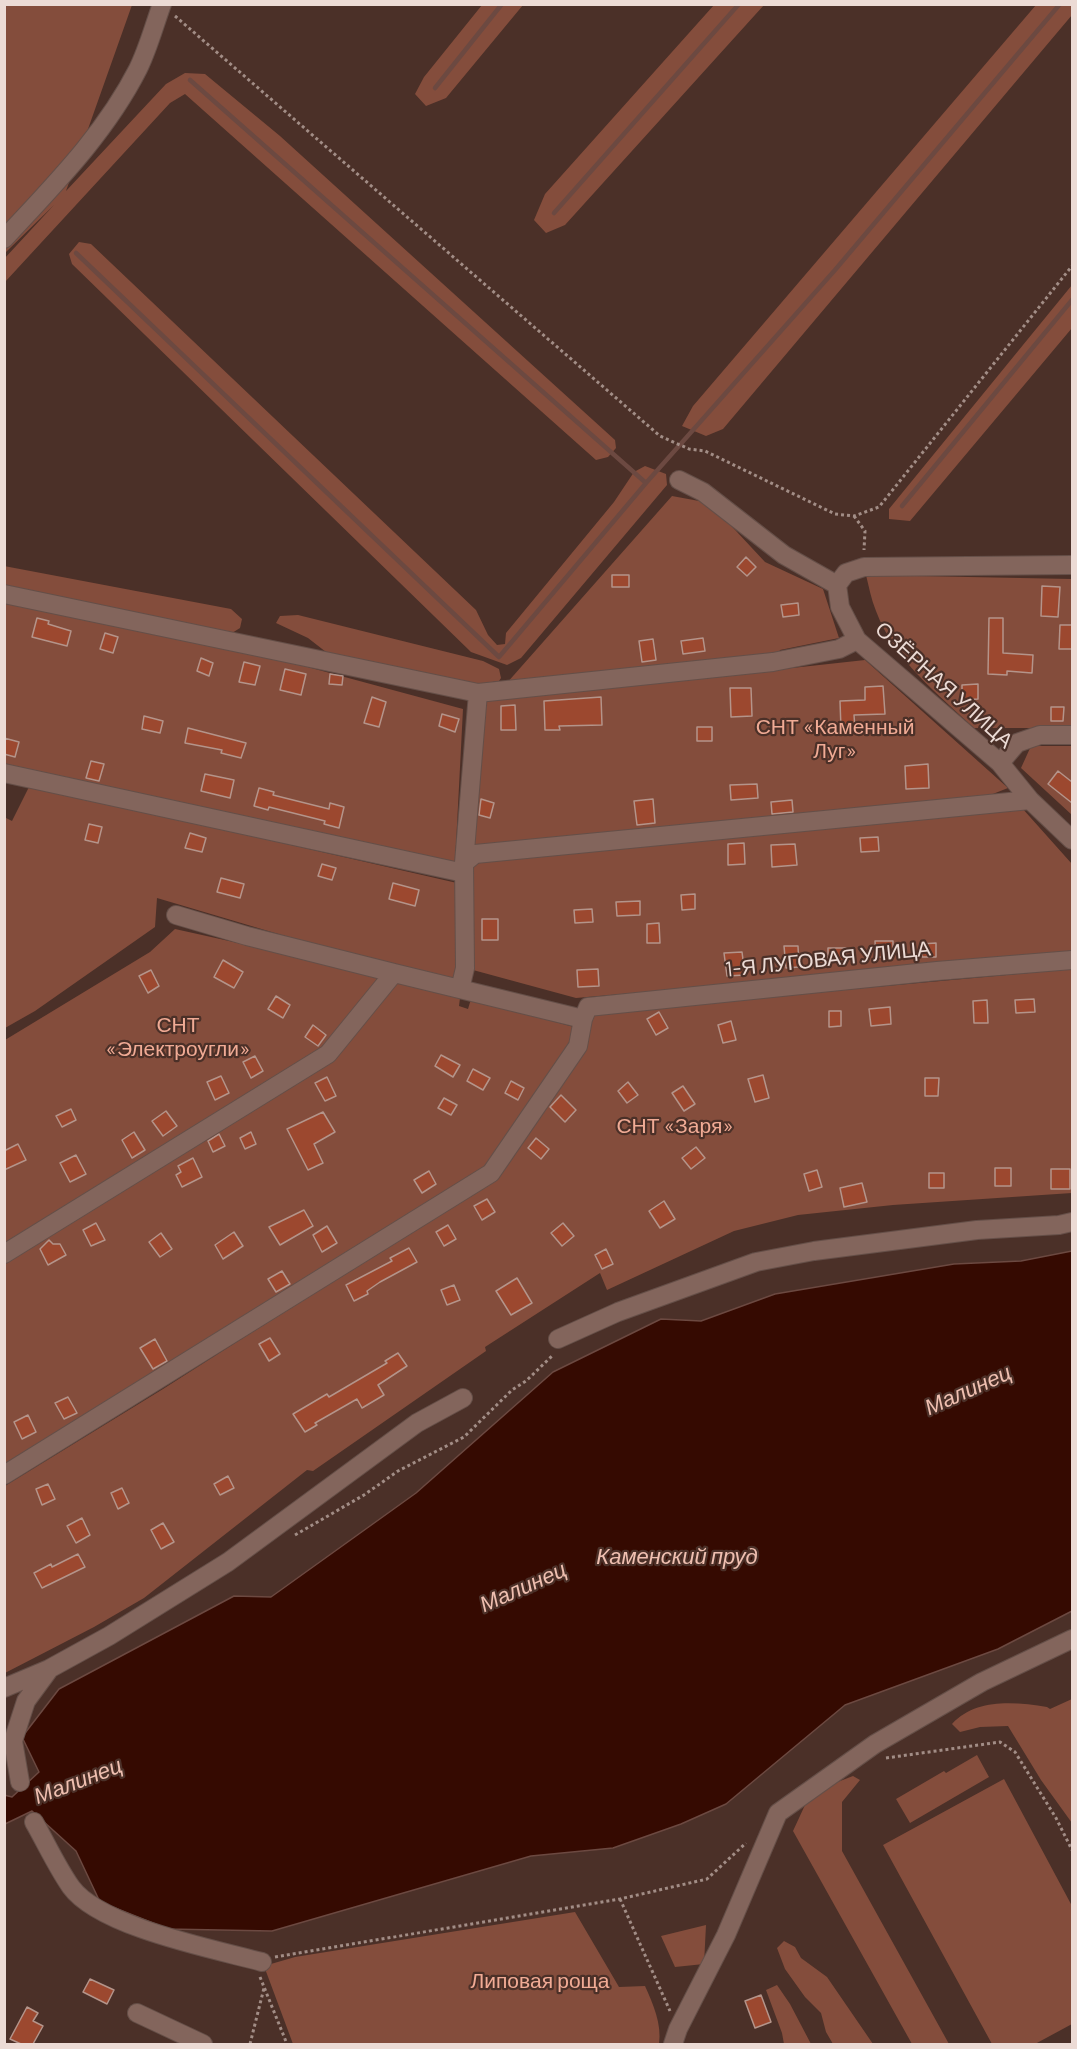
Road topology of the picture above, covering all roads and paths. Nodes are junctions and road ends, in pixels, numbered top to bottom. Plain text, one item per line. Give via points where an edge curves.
1 (162, 5) edge
2 (4, 239) edge
3 (1072, 266) edge
4 (679, 480) dead end
5 (854, 516) junction
6 (1072, 565) edge
7 (864, 567) junction
8 (837, 585) junction
9 (4, 594) edge
10 (858, 640) junction
11 (478, 693) junction
12 (1072, 735) edge
13 (1000, 763) junction
14 (4, 773) edge
15 (1030, 800) junction
16 (1072, 840) edge
17 (464, 868) junction
18 (176, 915) dead end
19 (1072, 960) edge
20 (394, 973) junction
21 (460, 989) junction
22 (586, 1013) junction
23 (1072, 1222) edge
24 (4, 1254) edge
25 (560, 1345) joint
26 (463, 1398) dead end
27 (4, 1475) edge
28 (288, 1540) dead end
29 (1072, 1639) edge
30 (49, 1669) junction
31 (4, 1688) edge
32 (875, 1744) junction
33 (20, 1782) dead end
34 (34, 1822) dead end
35 (746, 1842) dead end
36 (1072, 1850) edge
37 (620, 1899) junction
38 (262, 1962) junction
39 (264, 1988) junction
40 (138, 2013) dead end
41 (676, 2037) edge
42 (203, 2044) edge
43 (250, 2044) edge
44 (287, 2044) edge

1 - 2 street via 138,69 106,122
1 - 5 path via 660,436 689,449 705,451 835,514
3 - 5 path via 879,507
4 - 8 street via 703,492 784,555
5 - 7 path via 865,531
6 - 7 street
7 - 8 street via 846,573
8 - 10 street, ОЗЁРНАЯ УЛИЦА via 840,607
9 - 11 street
10 - 11 street via 839,649 772,662
10 - 13 street, ОЗЁРНАЯ УЛИЦА
11 - 17 street
12 - 13 street via 1040,735 1017,743
13 - 15 street, ОЗЁРНАЯ УЛИЦА
14 - 17 street
15 - 16 street, ОЗЁРНАЯ УЛИЦА
15 - 17 street via 475,854
17 - 21 street via 465,968
18 - 20 street, 1-Я ЛУГОВАЯ УЛИЦА
19 - 22 street, 1-Я ЛУГОВАЯ УЛИЦА via 937,970
20 - 21 street, 1-Я ЛУГОВАЯ УЛИЦА
20 - 24 street via 328,1054
21 - 22 street, 1-Я ЛУГОВАЯ УЛИЦА
22 - 27 street via 578,1046 490,1173
23 - 25 street via 977,1230 756,1262 618,1312
25 - 28 path via 464,1437 398,1471
26 - 30 street via 417,1423 228,1562
29 - 32 street via 982,1682
30 - 31 street
30 - 33 street via 26,1701 13,1741
32 - 36 path via 885,1759 1000,1742 1016,1752
32 - 41 street via 778,1813 726,1935
34 - 38 street via 72,1888 100,1912 151,1932
35 - 37 path via 707,1878
37 - 38 path
37 - 41 path
38 - 39 path via 259,1974
39 - 43 path
39 - 44 path
40 - 42 street

